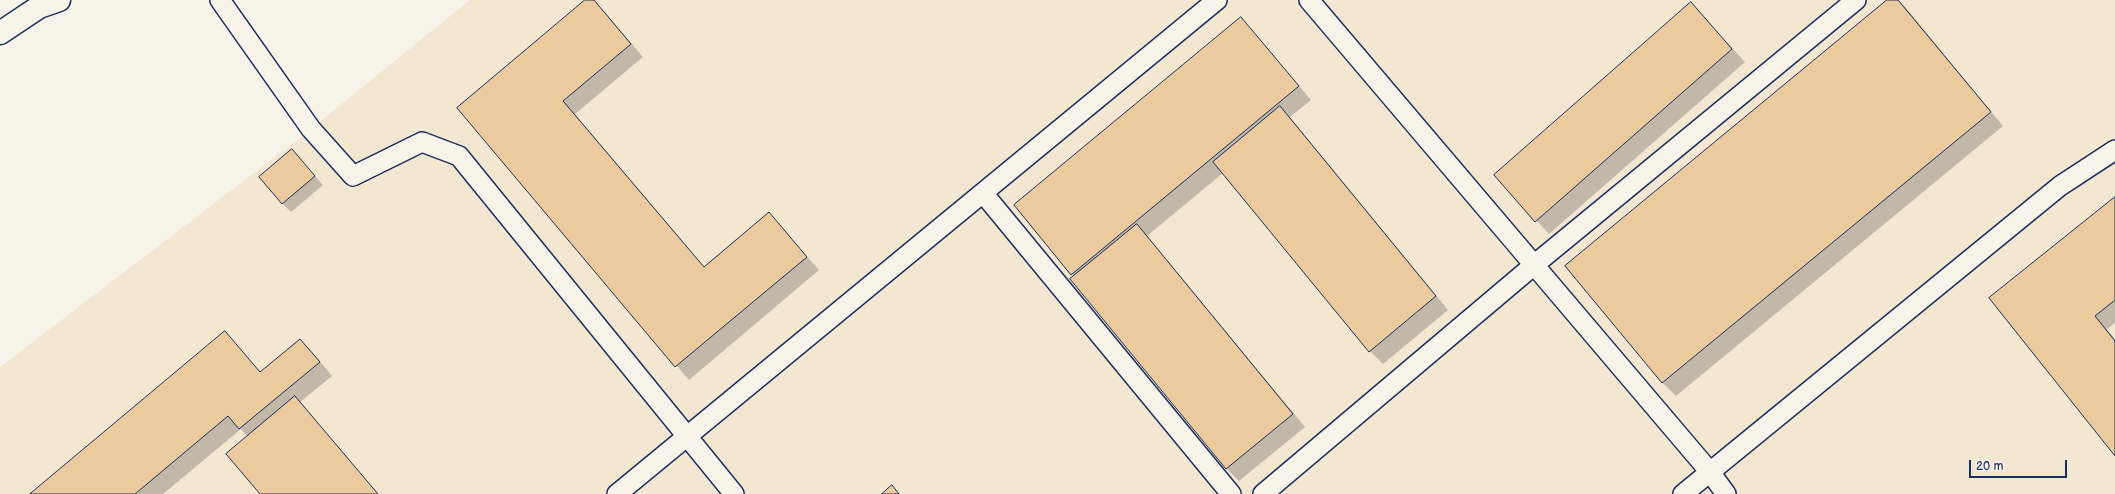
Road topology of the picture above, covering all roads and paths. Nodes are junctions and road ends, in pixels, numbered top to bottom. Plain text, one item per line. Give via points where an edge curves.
1 (59, 0) edge
2 (220, 0) edge
3 (1217, 0) edge
4 (1309, 0) edge
5 (1856, 0) edge
6 (0, 33) edge
7 (2115, 150) edge
8 (982, 193) junction
9 (1534, 265) junction
10 (687, 437) junction
11 (1710, 472) junction
12 (617, 494) edge
13 (734, 494) edge
14 (1231, 494) edge
15 (1263, 494) edge
16 (1683, 494) edge
17 (1726, 494) edge

1 - 6 street via 39,7
2 - 10 lane via 310,129 353,176 422,142 459,156
3 - 8 lane
4 - 9 lane
5 - 9 lane
7 - 11 lane via 2060,186
8 - 10 lane
8 - 14 lane
9 - 11 lane
9 - 15 lane
10 - 12 lane
10 - 13 lane
11 - 16 lane
11 - 17 lane

